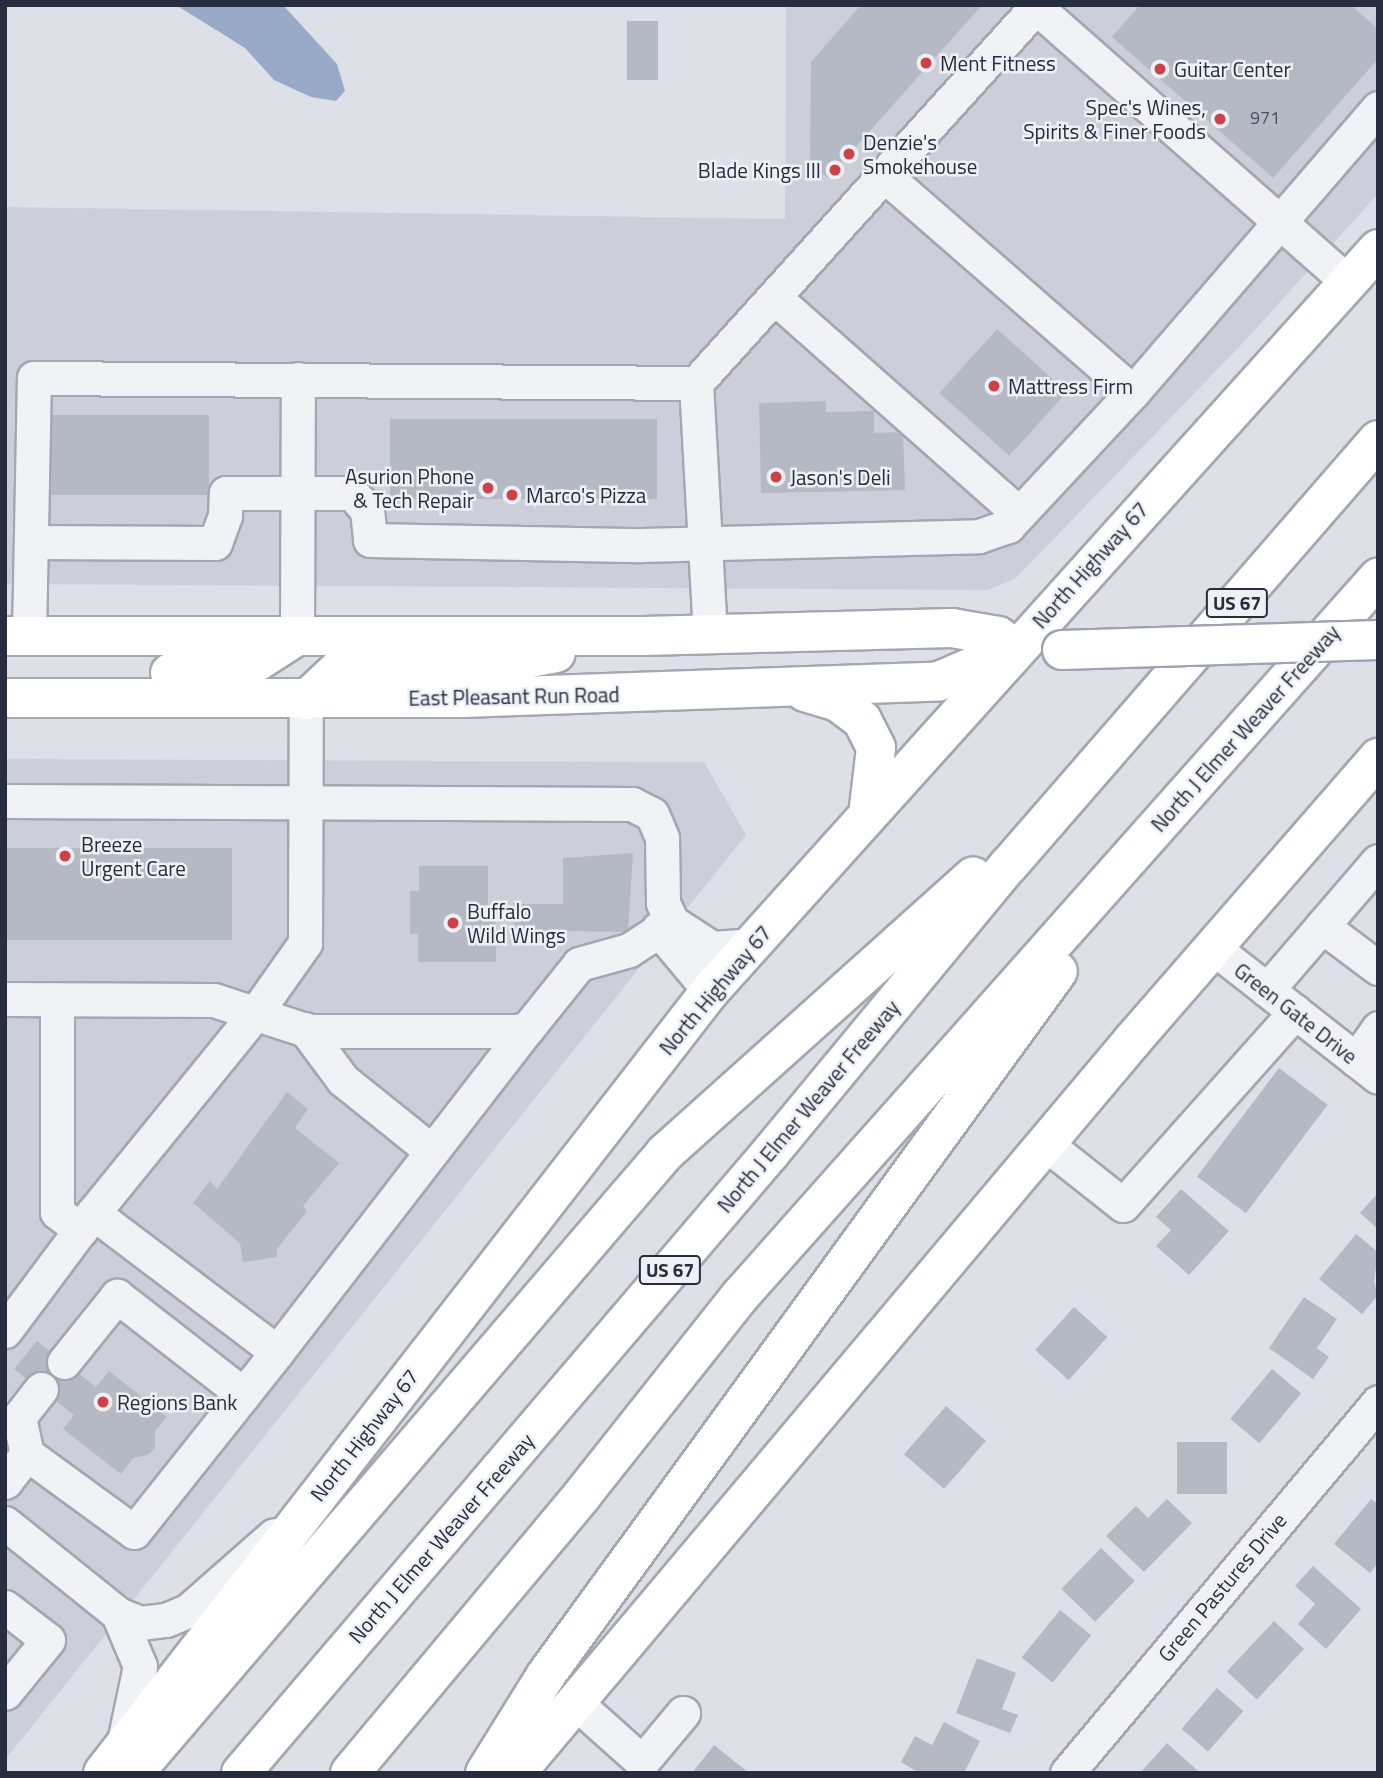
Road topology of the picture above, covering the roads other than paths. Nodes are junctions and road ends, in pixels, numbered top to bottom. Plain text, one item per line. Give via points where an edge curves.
1 (1037, 6) edge
2 (1378, 108) edge
3 (884, 175) junction
4 (1280, 222) junction
5 (1378, 249) edge
6 (1348, 282) junction
7 (774, 297) junction
8 (298, 379) junction
9 (696, 383) junction
10 (1133, 392) junction
11 (1378, 440) edge
12 (297, 493) junction
13 (1019, 514) junction
14 (31, 542) junction
15 (705, 543) junction
16 (1378, 578) edge
17 (710, 634) junction
18 (297, 636) junction
19 (643, 636) junction
20 (1378, 640) edge
21 (13, 646) edge
22 (1015, 648) junction
23 (789, 688) junction
24 (5, 696) edge
25 (306, 700) junction
26 (1378, 758) edge
27 (1096, 765) junction
28 (1205, 772) junction
29 (5, 801) edge
30 (308, 801) junction
31 (868, 815) junction
32 (1378, 861) edge
33 (1322, 926) junction
34 (656, 927) junction
35 (751, 945) junction
36 (1215, 949) junction
37 (1378, 968) edge
38 (1267, 990) junction
39 (710, 991) junction
40 (5, 999) edge
41 (57, 1000) junction
42 (257, 1011) junction
43 (1294, 1012) junction
44 (1378, 1028) edge
45 (305, 1029) junction
46 (527, 1029) junction
47 (1367, 1068) edge
48 (1046, 1144) junction
49 (430, 1150) junction
50 (87, 1221) junction
51 (5, 1331) edge
52 (277, 1352) junction
53 (64, 1362) dead end
54 (41, 1389) dead end
55 (243, 1394) junction
56 (1378, 1402) edge
57 (27, 1454) junction
58 (5, 1482) edge
59 (315, 1499) junction
60 (5, 1523) edge
61 (5, 1607) edge
62 (118, 1614) junction
63 (5, 1693) edge
64 (575, 1702) junction
65 (684, 1713) dead end
66 (120, 1764) edge
67 (637, 1768) edge
68 (241, 1773) edge
69 (349, 1773) edge
70 (485, 1773) edge
71 (516, 1773) edge
72 (1067, 1773) edge

1 - 3 street
1 - 4 street
2 - 4 street
3 - 7 street
3 - 10 street
4 - 6 street
4 - 10 street
5 - 6 main road, North Highway 67
6 - 22 main road, North Highway 67
7 - 9 street
7 - 13 street
8 - 9 street
8 - 12 street
8 - 14 street via 34,378
9 - 15 street
10 - 13 street
11 - 27 main road, North J Elmer Weaver Freeway / US 67
12 - 14 street via 226,493 225,516 215,543
12 - 15 street via 352,493 367,510 370,540
12 - 18 street
13 - 15 street via 1008,526 979,536
14 - 21 street
15 - 17 street
16 - 28 main road, North J Elmer Weaver Freeway
17 - 19 main road, East Pleasant Run Road
17 - 22 main road, East Pleasant Run Road via 964,628 998,636
18 - 19 main road, East Pleasant Run Road
18 - 21 main road, East Pleasant Run Road via 79,636
18 - 24 main road via 241,672 137,673
19 - 25 main road via 488,666 341,667
20 - 22 main road, East Pleasant Run Road, bridge
22 - 23 main road, East Pleasant Run Road via 939,681
22 - 31 main road, North Highway 67
23 - 25 main road, East Pleasant Run Road
23 - 31 main road via 838,702 862,720 876,748
24 - 25 main road, East Pleasant Run Road
25 - 30 street
26 - 36 main road
27 - 66 main road via 665,1153
27 - 68 main road, North J Elmer Weaver Freeway / US 67
28 - 69 main road, North J Elmer Weaver Freeway via 740,1296 583,1494
28 - 70 main road via 545,1675
29 - 30 street
30 - 34 street via 632,804 652,814 662,838 663,903
30 - 42 street via 305,943
31 - 35 main road, North Highway 67
32 - 33 street
33 - 37 street
33 - 38 street
34 - 35 street via 712,948
34 - 39 street
34 - 46 street via 612,958 579,964
35 - 39 main road, North Highway 67
36 - 38 street, Green Gate Drive
36 - 48 main road
38 - 43 street, Green Gate Drive
39 - 59 main road, North Highway 67
40 - 41 street
41 - 42 street via 214,1000
41 - 50 street via 57,1212
42 - 45 street
42 - 50 street
43 - 47 street, Green Gate Drive
43 - 48 street via 1123,1205
44 - 47 street
45 - 46 street via 499,1033
45 - 49 street via 344,1080
46 - 49 street
48 - 64 main road
49 - 52 street
50 - 51 street
50 - 52 street
52 - 55 street
53 - 55 street via 117,1296
54 - 57 street via 19,1418
55 - 57 street via 134,1532
56 - 72 street, Green Pastures Drive
57 - 58 street
59 - 62 street via 189,1610 166,1620 140,1623
59 - 66 main road, North Highway 67
60 - 62 street
61 - 63 street via 48,1640
62 - 66 street via 140,1667
64 - 67 street
64 - 71 main road
65 - 67 street

